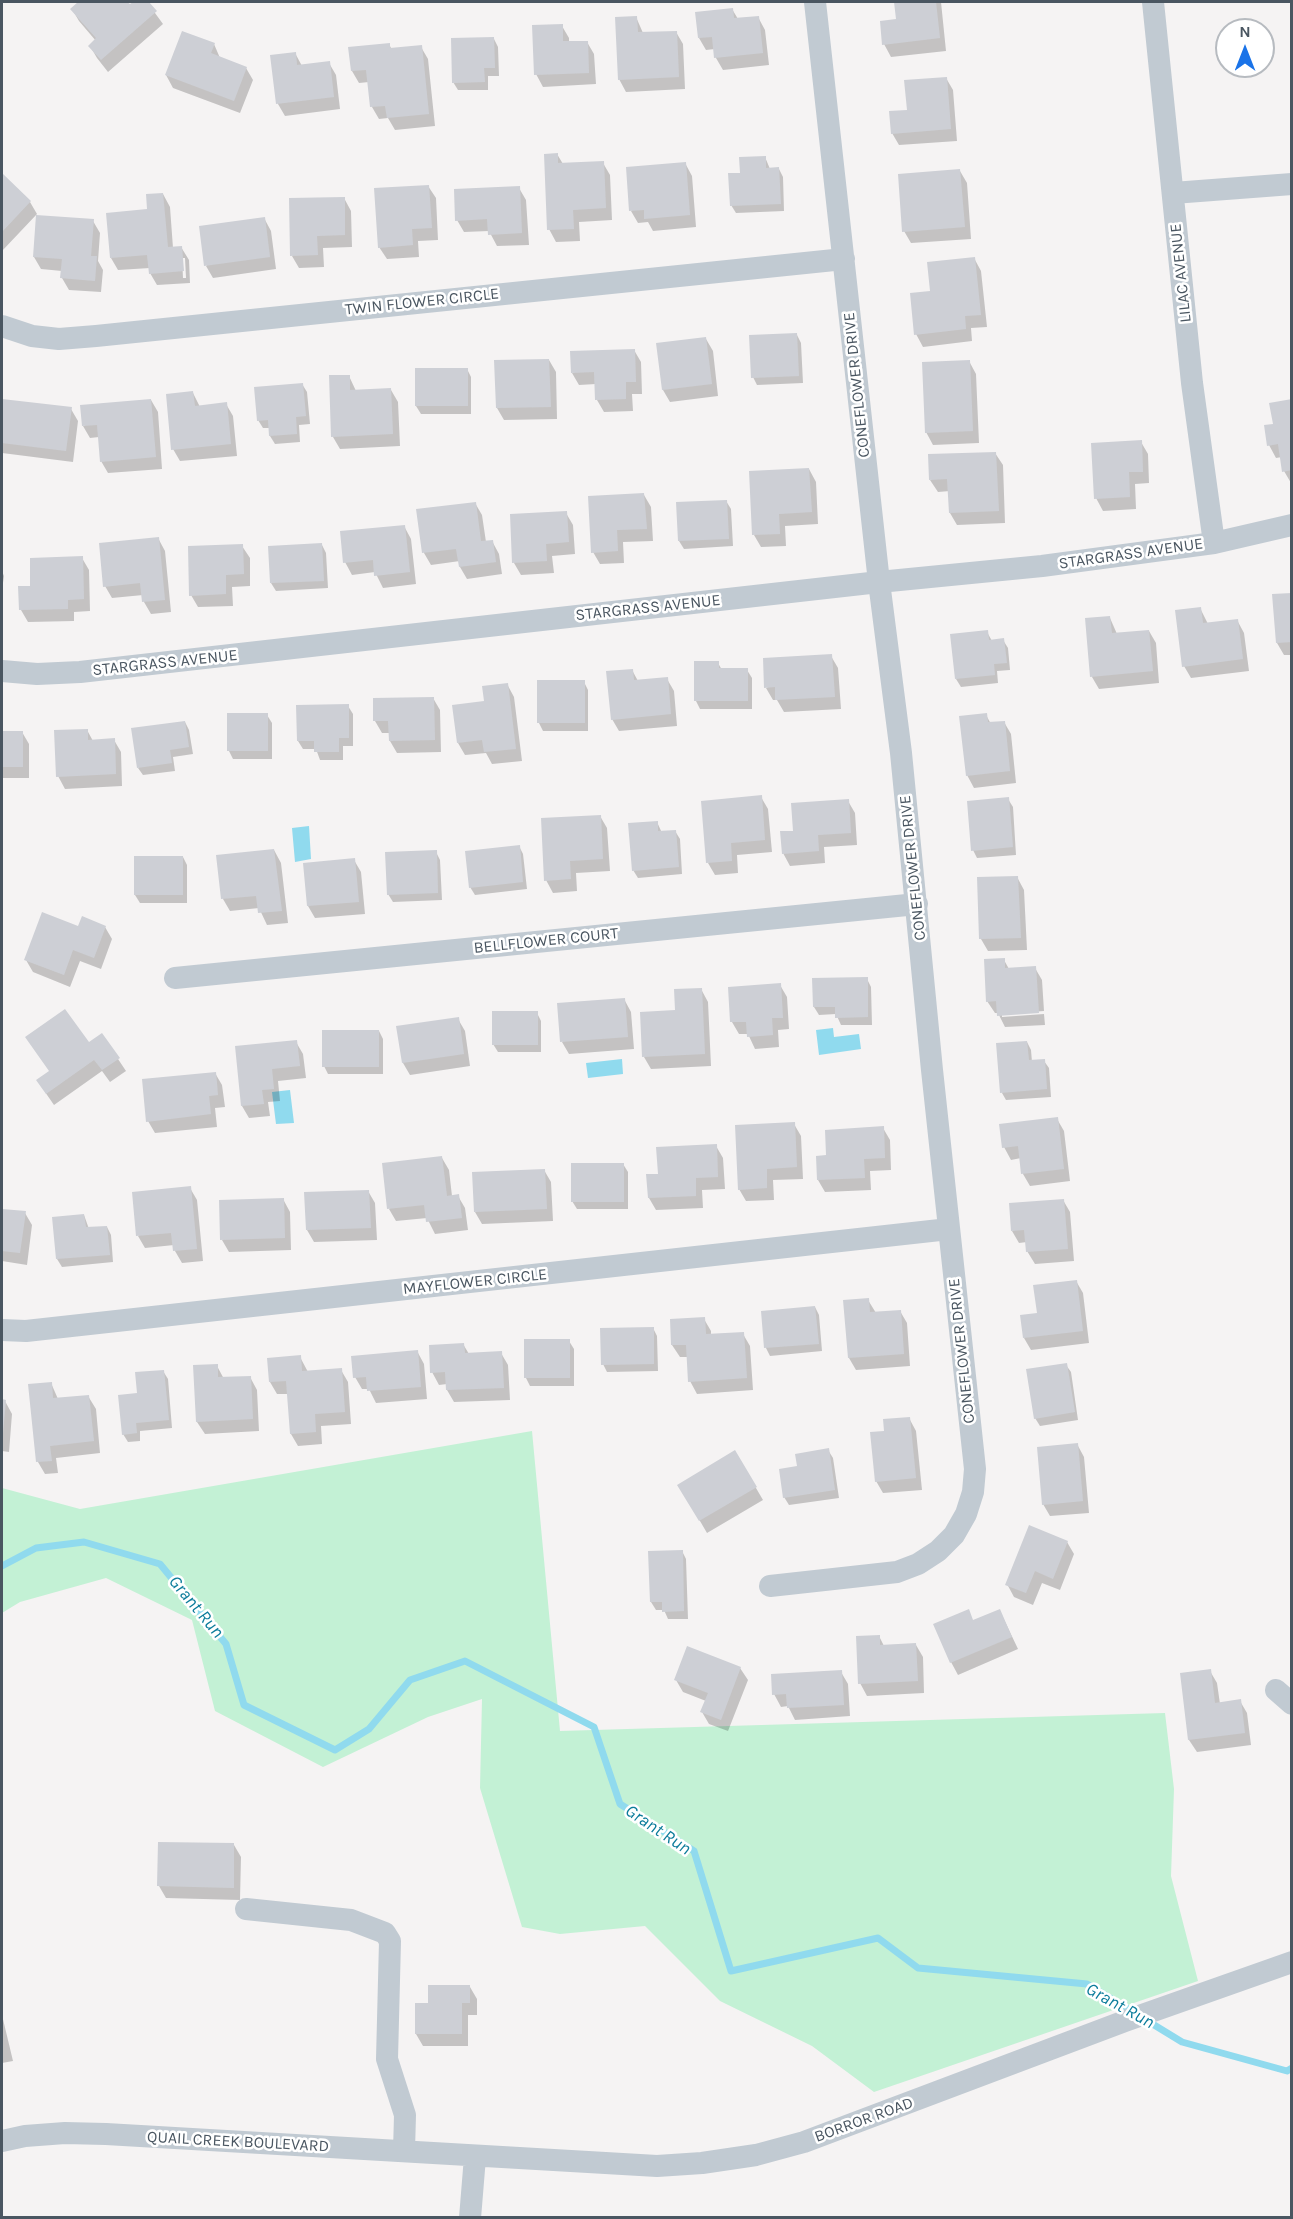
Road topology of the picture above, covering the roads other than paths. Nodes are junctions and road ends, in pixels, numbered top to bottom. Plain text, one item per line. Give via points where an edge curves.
1 (814, 2) edge
2 (1153, 2) edge
3 (1292, 184) edge
4 (1173, 193) junction
5 (844, 259) junction
6 (2, 326) edge
7 (1292, 525) edge
8 (1214, 543) junction
9 (879, 582) junction
10 (2, 671) edge
11 (917, 903) junction
12 (175, 978) dead end
13 (949, 1229) junction
14 (2, 1330) edge
15 (770, 1586) dead end
16 (246, 1909) dead end
17 (1292, 1962) edge
18 (2, 2141) edge
19 (404, 2151) junction
20 (475, 2157) junction
21 (471, 2217) edge

1 - 5 street, CONEFLOWER DRIVE
2 - 4 street, LILAC AVENUE
3 - 4 street
4 - 8 street, LILAC AVENUE via 1192,383
5 - 6 street, TWIN FLOWER CIRCLE via 59,339 32,336
5 - 9 street, CONEFLOWER DRIVE
7 - 8 street, STARGRASS AVENUE
8 - 9 street, STARGRASS AVENUE
9 - 10 street, STARGRASS AVENUE via 80,672
9 - 11 street, CONEFLOWER DRIVE
11 - 12 street, BELLFLOWER COURT
11 - 13 street, CONEFLOWER DRIVE
13 - 14 street, MAYFLOWER CIRCLE via 26,1331
13 - 15 street, CONEFLOWER DRIVE via 975,1469 966,1514 954,1535 938,1551 897,1572
16 - 19 street via 351,1920 385,1932 390,1941 387,2059 405,2115
17 - 20 street, BORROR ROAD via 804,2142 756,2155 657,2166
18 - 19 street, QUAIL CREEK BOULEVARD via 25,2136 106,2134
19 - 20 street, QUAIL CREEK BOULEVARD
20 - 21 street

